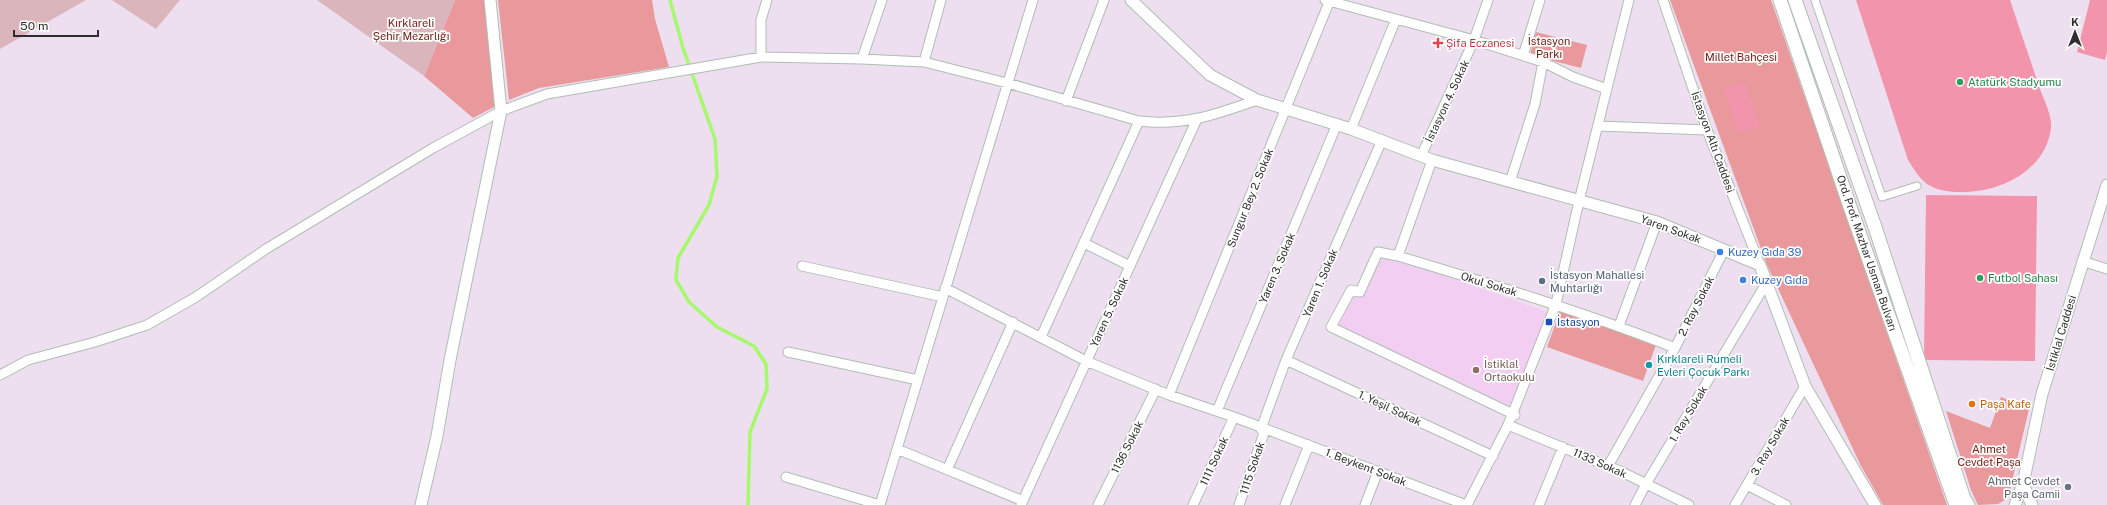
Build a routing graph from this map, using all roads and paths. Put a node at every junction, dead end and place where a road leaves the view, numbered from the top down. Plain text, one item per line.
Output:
1 (490, 0) edge
2 (767, 0) edge
3 (882, 0) edge
4 (941, 0) edge
5 (1033, 0) edge
6 (1104, 0) edge
7 (1131, 0) edge
8 (1488, 0) edge
9 (1540, 0) edge
10 (1629, 0) edge
11 (1663, 0) edge
12 (1780, 0) edge
13 (1795, 0) edge
14 (1815, 0) edge
15 (1328, 1) edge
16 (1396, 19) junction
17 (1474, 40) junction
18 (1523, 56) junction
19 (761, 57) junction
20 (862, 58) junction
21 (924, 62) junction
22 (1543, 62) junction
23 (1007, 83) junction
24 (1607, 89) junction
25 (1257, 100) junction
26 (1066, 101) junction
27 (1286, 110) junction
28 (501, 111) junction
29 (1197, 119) junction
30 (1139, 121) junction
31 (1337, 124) junction
32 (1598, 126) junction
33 (1351, 129) junction
34 (1708, 130) junction
35 (1382, 140) junction
36 (1421, 156) junction
37 (1432, 160) junction
38 (1510, 182) junction
39 (2107, 185) edge
40 (1917, 186) dead end
41 (1579, 201) junction
42 (1657, 222) junction
43 (1084, 243) junction
44 (1724, 250) junction
45 (1398, 256) junction
46 (2082, 261) junction
47 (1760, 265) junction
48 (802, 266) dead end
49 (1130, 266) junction
50 (2107, 269) edge
51 (1767, 282) junction
52 (945, 288) junction
53 (942, 297) junction
54 (1556, 304) junction
55 (1013, 322) junction
56 (1619, 326) junction
57 (1041, 337) junction
58 (1675, 348) junction
59 (788, 352) dead end
60 (1286, 360) junction
61 (1086, 361) junction
62 (0, 375) edge
63 (918, 380) junction
64 (1805, 386) junction
65 (1156, 389) junction
66 (1170, 395) junction
67 (1217, 411) junction
68 (1514, 414) junction
69 (1234, 417) junction
70 (1508, 425) junction
71 (1263, 429) junction
72 (1309, 445) junction
73 (1563, 447) junction
74 (897, 449) junction
75 (1493, 456) junction
76 (1608, 466) junction
77 (947, 470) junction
78 (1378, 471) junction
79 (786, 477) dead end
80 (1646, 484) junction
81 (2023, 484) junction
82 (1747, 485) junction
83 (1022, 503) edge
84 (421, 505) edge
85 (880, 505) edge
86 (1098, 505) edge
87 (1193, 505) edge
88 (1239, 505) edge
89 (1285, 505) edge
90 (1365, 505) edge
91 (1467, 505) edge
92 (1539, 505) edge
93 (1635, 505) edge
94 (1689, 505) edge
95 (1735, 505) edge
96 (1786, 505) edge
97 (1875, 505) edge
98 (1956, 505) edge
99 (1968, 505) edge
100 (2015, 505) edge
101 (2024, 505) edge
102 (2032, 505) edge

1 - 28 street
2 - 19 street
3 - 20 street
4 - 21 street
5 - 23 street
6 - 26 street
7 - 25 street, Yaren Sokak
8 - 17 street, İstasyon 4. Sokak
9 - 18 street
10 - 24 street
11 - 34 street, İstasyon Altı Caddesi
12 - 98 main road, Ord. Prof. Mazhar Usman Bulvarı
13 - 99 main road, Ord. Prof. Mazhar Usman Bulvarı
14 - 40 street
15 - 16 street
15 - 27 street, Sungur Bey 2. Sokak
16 - 17 street
16 - 33 street
17 - 18 street
17 - 36 street, İstasyon 4. Sokak
18 - 22 street
19 - 20 street
19 - 28 street
20 - 21 street
21 - 23 street
22 - 24 street
22 - 38 street
23 - 26 street
23 - 52 street
24 - 32 street
25 - 27 street, Yaren Sokak
25 - 29 street
26 - 30 street
27 - 31 street, Yaren Sokak
27 - 66 street, Sungur Bey 2. Sokak
28 - 62 street
28 - 84 street
29 - 30 street
29 - 49 street, Yaren 5. Sokak
30 - 43 street
31 - 33 street, Yaren Sokak
31 - 67 street, Yaren 3. Sokak
32 - 34 street
32 - 41 street
33 - 35 street, Yaren Sokak
34 - 47 street, İstasyon Altı Caddesi
35 - 36 street, Yaren Sokak
35 - 60 street, Yaren 1. Sokak
36 - 37 street, Yaren Sokak
37 - 38 street, Yaren Sokak
37 - 45 street
38 - 41 street, Yaren Sokak
39 - 46 street, İstiklal Caddesi
41 - 42 street, Yaren Sokak
41 - 54 street
42 - 44 street, Yaren Sokak
42 - 56 street
43 - 49 street
43 - 57 street
44 - 47 street, Yaren Sokak
44 - 58 street, 2. Ray Sokak
45 - 54 street, Okul Sokak
45 - 68 street, Okul Sokak
46 - 50 street
46 - 81 street, İstiklal Caddesi
47 - 51 street, İstasyon Altı Caddesi
48 - 53 street
49 - 61 street, Yaren 5. Sokak
51 - 64 street, İstasyon Altı Caddesi
51 - 80 street, 1. Ray Sokak
52 - 53 street
52 - 55 street, 1. Beykent Sokak
53 - 63 street
54 - 56 street, Okul Sokak
54 - 68 street
55 - 57 street, 1. Beykent Sokak
55 - 77 street
56 - 58 street, Okul Sokak
57 - 61 street, 1. Beykent Sokak
58 - 76 street, 2. Ray Sokak
59 - 63 street
60 - 71 street, Yaren 1. Sokak
60 - 75 street, 1. Yeşil Sokak
61 - 65 street, 1. Beykent Sokak
61 - 83 street, Yaren 5. Sokak
63 - 74 street
64 - 82 street, 3. Ray Sokak
64 - 97 street, İstasyon Altı Caddesi
65 - 66 street, 1. Beykent Sokak
65 - 86 street, 1136 Sokak
66 - 67 street, 1. Beykent Sokak
67 - 69 street, 1. Beykent Sokak
68 - 70 street
69 - 71 street, 1. Beykent Sokak
69 - 87 street, 1111 Sokak
70 - 73 street, 1133 Sokak
70 - 75 street
71 - 72 street, 1. Beykent Sokak
71 - 88 street, 1115 Sokak
72 - 78 street, 1. Beykent Sokak
72 - 89 street
73 - 76 street, 1133 Sokak
73 - 92 street
74 - 77 street
74 - 85 street
75 - 91 street
76 - 80 street, 1133 Sokak
77 - 83 street
78 - 90 street
78 - 91 street, 1. Beykent Sokak
79 - 85 street
80 - 93 street, 1. Ray Sokak
80 - 94 street, 1133 Sokak
81 - 100 street
81 - 101 street
81 - 102 street
82 - 95 street, 3. Ray Sokak
82 - 96 street

